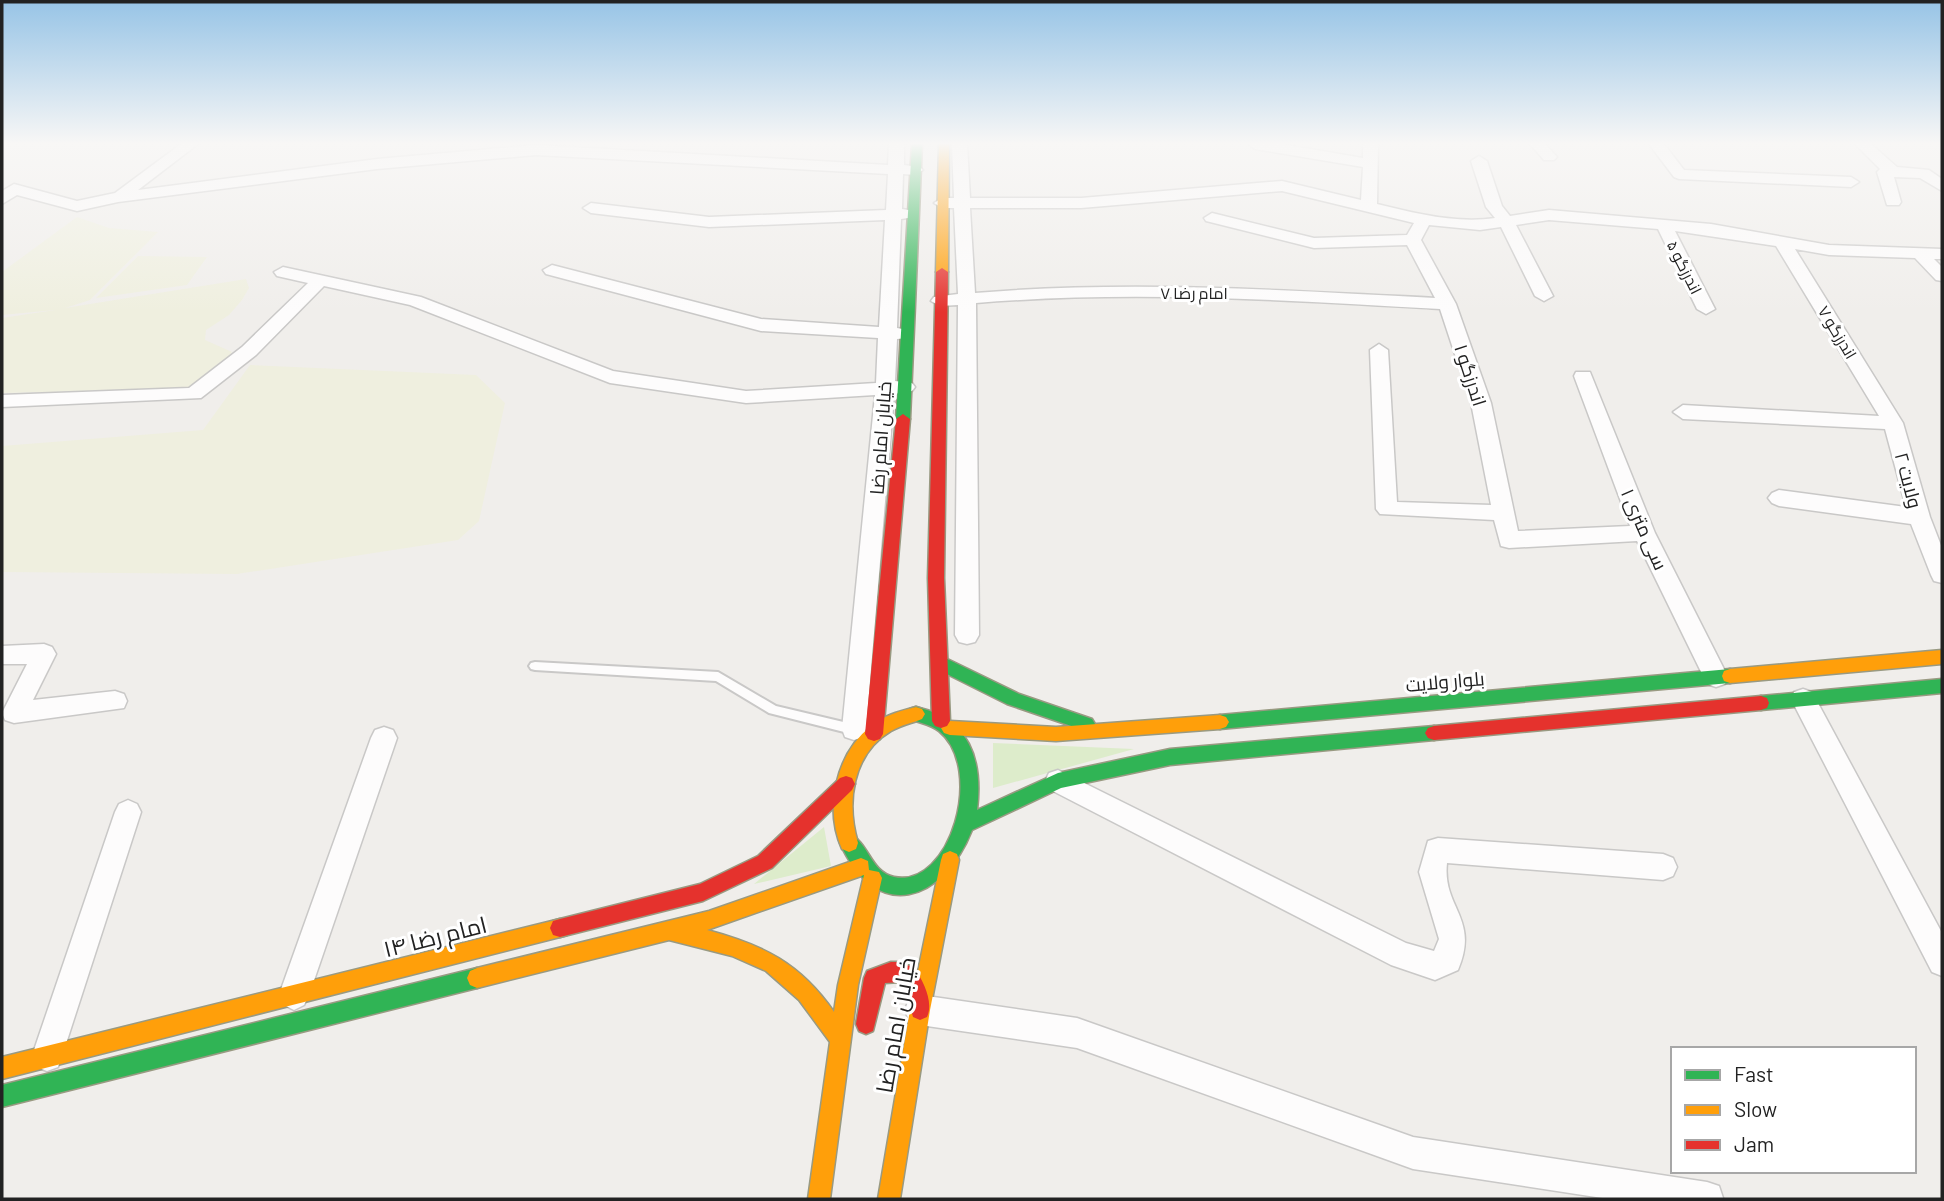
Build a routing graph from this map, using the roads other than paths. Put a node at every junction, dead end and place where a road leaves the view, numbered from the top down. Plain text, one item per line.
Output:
1 (55, 200) edge
2 (104, 200) edge
3 (904, 200) edge
4 (1116, 200) edge
5 (1335, 200) edge
6 (1369, 200) edge
7 (1492, 200) edge
8 (951, 203) junction
9 (591, 208) dead end
10 (1369, 209) junction
11 (903, 214) junction
12 (1212, 218) dead end
13 (1423, 220) junction
14 (1506, 221) junction
15 (1664, 225) junction
16 (1413, 240) junction
17 (1783, 242) junction
18 (1920, 254) junction
19 (1942, 254) edge
20 (552, 270) dead end
21 (283, 272) dead end
22 (1942, 276) edge
23 (320, 280) junction
24 (1544, 296) dead end
25 (967, 298) junction
26 (940, 301) junction
27 (1447, 304) junction
28 (1706, 309) dead end
29 (898, 334) junction
30 (1379, 351) dead end
31 (1583, 376) dead end
32 (895, 387) junction
33 (2, 401) edge
34 (1683, 412) dead end
35 (1893, 423) junction
36 (1779, 498) dead end
37 (1503, 513) junction
38 (1919, 517) junction
39 (1644, 533) junction
40 (1942, 575) edge
41 (967, 635) dead end
42 (2, 655) edge
43 (1942, 657) edge
44 (932, 658) junction
45 (535, 666) dead end
46 (1716, 677) junction
47 (1942, 686) edge
48 (1803, 699) junction
49 (115, 701) dead end
50 (945, 725) junction
51 (1163, 727) junction
52 (1111, 730) junction
53 (864, 732) junction
54 (384, 738) dead end
55 (1170, 757) junction
56 (1058, 781) junction
57 (846, 784) junction
58 (128, 812) dead end
59 (969, 823) junction
60 (950, 860) junction
61 (1662, 867) dead end
62 (867, 873) junction
63 (665, 931) junction
64 (1942, 962) edge
65 (294, 995) junction
66 (920, 1010) junction
67 (840, 1039) junction
68 (863, 1047) dead end
69 (47, 1056) junction
70 (2, 1068) edge
71 (2, 1096) edge
72 (847, 1120) dead end
73 (820, 1196) edge
74 (1707, 1198) edge
75 (889, 1199) edge

1 - 2 street
3 - 11 street
4 - 8 street
5 - 10 street
6 - 10 street
7 - 14 street
8 - 25 street
8 - 26 main road
9 - 11 street
10 - 13 street
11 - 29 street
12 - 16 street
13 - 14 street
13 - 16 street
14 - 15 street
14 - 24 street
15 - 17 street
15 - 28 street, اندرزگو ۵
16 - 27 street, اندرزگو ۱
17 - 18 street
17 - 35 street, اندرزگو ۷
18 - 19 street
18 - 22 street
20 - 29 street
21 - 23 street
23 - 32 street
23 - 33 street
25 - 26 street, امام رضا ۷
25 - 27 street, امام رضا ۷
25 - 41 street
26 - 44 main road
27 - 37 street, اندرزگو ۱
29 - 32 street
30 - 37 street
31 - 39 street, سی متری ۱
32 - 53 street
32 - 53 main road, خیابان امام رضا
34 - 35 street
35 - 38 street, ولایت ۲
36 - 38 street
37 - 39 street, اندرزگو ۱
38 - 40 street, ولایت ۲
39 - 46 street, سی متری ۱
42 - 49 street
43 - 46 main road, بلوار ولایت
44 - 50 main road
44 - 52 main road
45 - 53 lane
46 - 51 main road, بلوار ولایت
47 - 48 main road
48 - 55 main road
48 - 64 street
50 - 52 main road, بلوار ولایت
50 - 53 main road
50 - 59 main road
51 - 52 main road, بلوار ولایت
51 - 55 main road
53 - 57 main road
54 - 65 street
55 - 56 main road
56 - 59 main road
56 - 61 street
57 - 62 main road
57 - 65 main road, امام رضا ۱۴
58 - 69 street
59 - 60 main road
60 - 62 main road
60 - 66 main road, خیابان امام رضا
62 - 63 main road
62 - 67 main road
63 - 67 main road
63 - 71 main road
65 - 69 main road, امام رضا ۱۴
66 - 68 main road
66 - 74 street
66 - 75 main road, خیابان امام رضا
67 - 73 main road
69 - 70 main road, امام رضا ۱۴
72 - 73 main road

